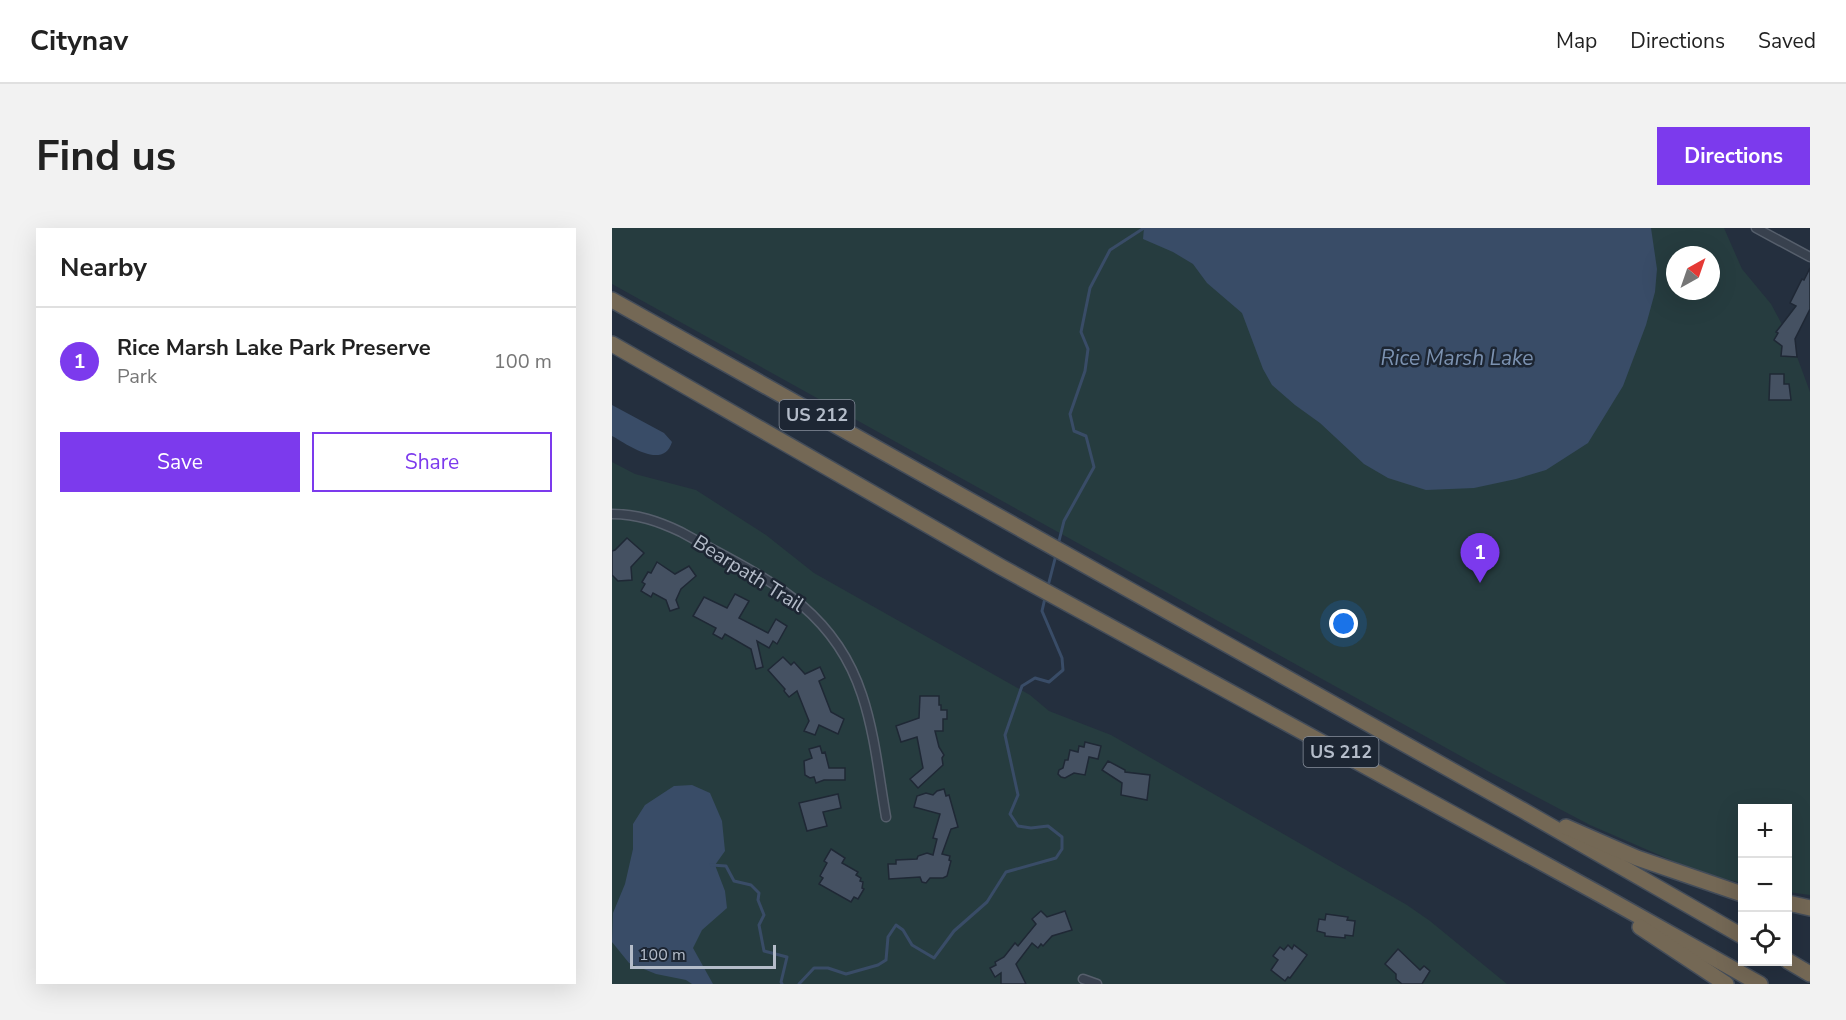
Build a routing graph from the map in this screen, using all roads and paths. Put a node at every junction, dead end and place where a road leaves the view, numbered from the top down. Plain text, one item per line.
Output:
1 (1756, 228) edge
2 (1810, 257) edge
3 (612, 300) edge
4 (612, 344) edge
5 (612, 514) edge
6 (1527, 812) junction
7 (886, 816) dead end
8 (1738, 892) edge
9 (1603, 896) junction
10 (1792, 904) edge
11 (1810, 908) edge
12 (1738, 933) edge
13 (1792, 963) edge
14 (1810, 974) edge
15 (1083, 979) dead end
16 (1097, 984) edge
17 (1726, 984) edge
18 (1760, 984) edge

1 - 2 street
3 - 6 highway, US 212
4 - 9 highway, US 212
5 - 7 street, Bearpath Trail
6 - 8 highway
6 - 12 highway, US 212
9 - 17 highway
9 - 18 highway, US 212
10 - 11 highway
13 - 14 highway
15 - 16 street

